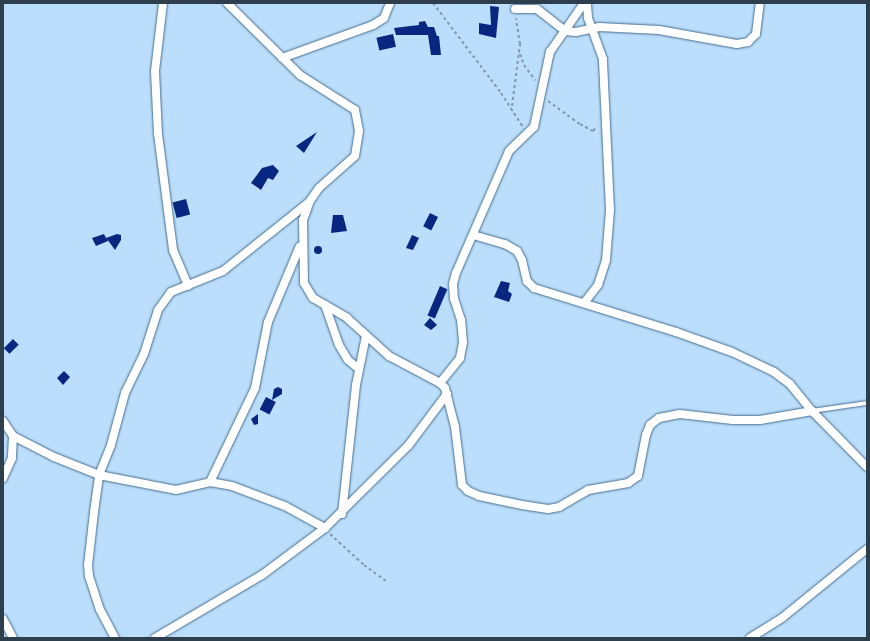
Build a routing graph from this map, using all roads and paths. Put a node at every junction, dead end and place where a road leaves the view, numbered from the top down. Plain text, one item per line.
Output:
1 (162, 3) edge
2 (227, 3) edge
3 (390, 3) edge
4 (433, 3) edge
5 (584, 3) edge
6 (587, 3) edge
7 (760, 3) edge
8 (516, 9) joint
9 (592, 28) junction
10 (565, 31) junction
11 (520, 54) junction
12 (282, 58) junction
13 (543, 94) junction
14 (512, 108) junction
15 (606, 115) junction
16 (528, 135) junction
17 (310, 201) junction
18 (473, 235) junction
19 (301, 244) junction
20 (188, 286) junction
21 (584, 303) junction
22 (325, 304) junction
23 (366, 336) junction
24 (359, 369) junction
25 (440, 383) junction
26 (447, 394) junction
27 (867, 403) edge
28 (812, 411) junction
29 (3, 421) edge
30 (13, 436) junction
31 (867, 467) edge
32 (100, 475) junction
33 (3, 478) edge
34 (210, 482) junction
35 (342, 514) junction
36 (324, 528) junction
37 (867, 549) edge
38 (387, 582) dead end
39 (3, 619) edge
40 (13, 638) edge
41 (115, 638) edge
42 (155, 638) edge
43 (750, 638) edge

1 - 20 street
2 - 12 street
3 - 12 street
4 - 14 path
5 - 10 street
6 - 9 street
7 - 9 street
8 - 10 street
8 - 11 path
9 - 10 street
9 - 15 street
10 - 13 street
11 - 13 path
11 - 14 path
12 - 17 street
13 - 15 path
13 - 16 street
14 - 16 path
15 - 21 street
16 - 18 street
17 - 19 street
17 - 20 street
18 - 21 street
18 - 25 street
19 - 22 street
19 - 34 street
20 - 32 street
21 - 28 street
22 - 23 street
22 - 24 street
23 - 24 street
23 - 25 street
24 - 35 street
25 - 26 street
26 - 28 street
26 - 35 street
27 - 28 lane
28 - 31 street
29 - 30 street
30 - 32 street
30 - 33 street
32 - 34 street
32 - 41 street
34 - 36 street
35 - 36 street
36 - 38 path
36 - 42 street
37 - 43 street
39 - 40 street

